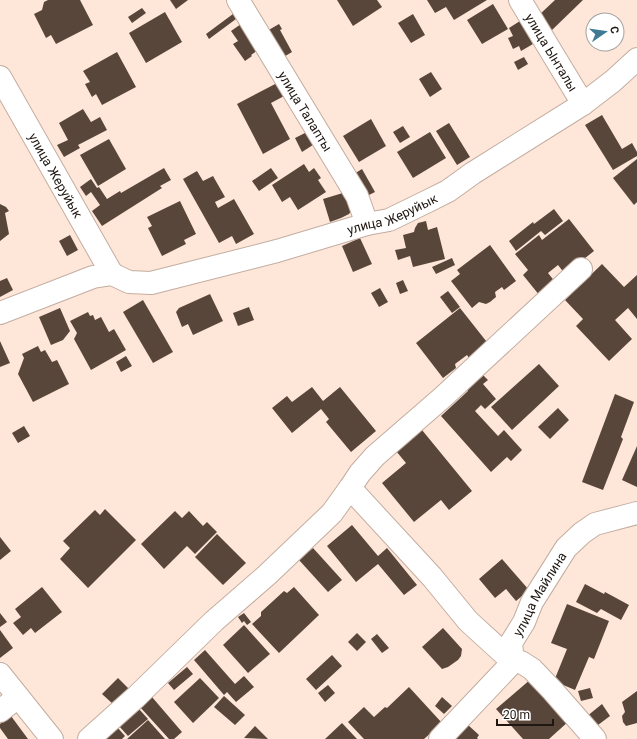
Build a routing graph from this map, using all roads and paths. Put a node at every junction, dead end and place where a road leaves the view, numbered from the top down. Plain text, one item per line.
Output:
1 (238, 0) edge
2 (520, 0) edge
3 (637, 59) edge
4 (0, 77) edge
5 (583, 104) junction
6 (367, 224) junction
7 (581, 269) dead end
8 (112, 274) junction
9 (0, 313) edge
10 (350, 488) junction
11 (637, 513) edge
12 (513, 662) junction
13 (0, 674) edge
14 (18, 697) junction
15 (0, 711) edge
16 (52, 739) edge
17 (88, 739) edge
18 (440, 739) edge
19 (595, 739) edge

1 - 6 street, улица Талапты
2 - 5 street, улица Ынталы
3 - 5 street, улица Жеруйык
4 - 8 street, улица Жеруйык
5 - 6 street, улица Жеруйык
6 - 8 street, улица Жеруйык
7 - 10 street
8 - 9 street
10 - 12 street
10 - 17 street
11 - 12 street, улица Майлина
12 - 18 street
12 - 19 street
13 - 14 street
14 - 15 street
14 - 16 street

